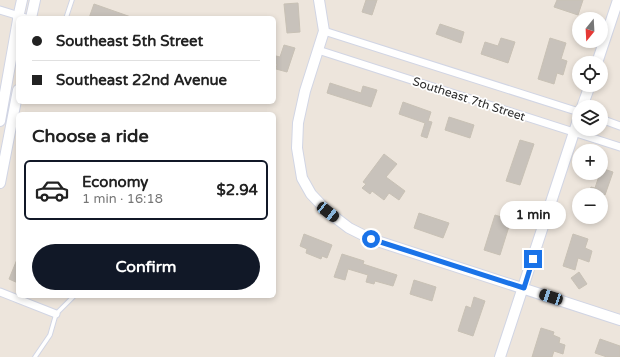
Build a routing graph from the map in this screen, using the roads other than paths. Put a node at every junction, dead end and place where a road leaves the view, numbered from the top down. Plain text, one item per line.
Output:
1 (22, 0) edge
2 (35, 0) edge
3 (72, 0) edge
4 (319, 0) edge
5 (618, 0) edge
6 (0, 10) edge
7 (16, 16) edge
8 (20, 16) edge
9 (31, 16) edge
10 (67, 16) edge
11 (324, 31) junction
12 (16, 39) edge
13 (318, 50) junction
14 (599, 56) edge
15 (16, 100) edge
16 (572, 110) edge
17 (0, 121) edge
18 (608, 122) edge
19 (620, 126) edge
20 (572, 131) edge
21 (573, 136) edge
22 (586, 136) edge
23 (620, 147) edge
24 (0, 183) edge
25 (524, 288) junction
26 (0, 292) edge
27 (72, 298) edge
28 (56, 314) junction
29 (620, 320) edge
30 (35, 357) edge
31 (500, 357) edge

1 - 8 street
2 - 9 street
3 - 10 lane
4 - 11 street
5 - 14 street
6 - 7 street
11 - 13 street
11 - 16 street, Southeast 7th Street
12 - 17 street
13 - 20 street, Southeast 7th Street
13 - 25 street
15 - 24 street
18 - 19 street
21 - 25 street
22 - 23 street, Southeast 7th Street
25 - 29 street
25 - 31 street
26 - 28 street
27 - 28 lane
28 - 30 lane

